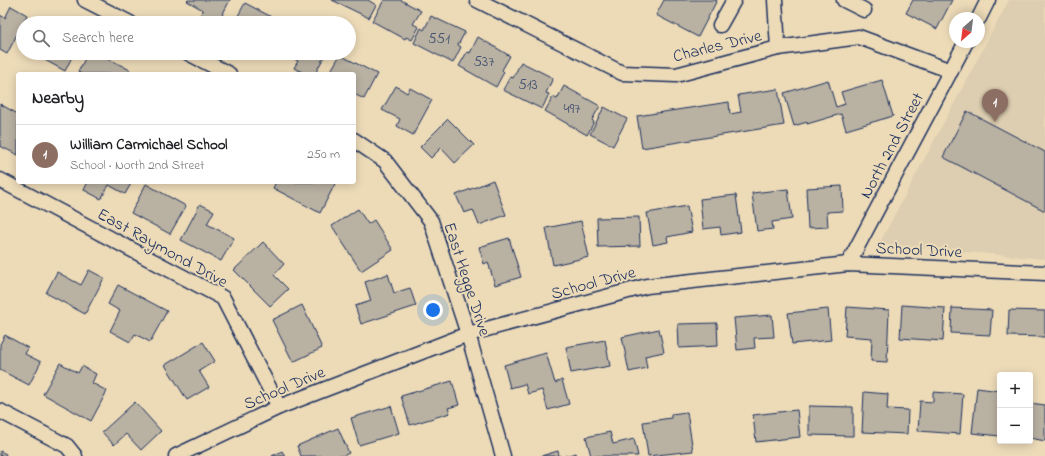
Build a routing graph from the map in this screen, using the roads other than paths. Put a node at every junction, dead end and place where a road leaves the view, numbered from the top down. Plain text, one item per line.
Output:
1 (85, 0) edge
2 (477, 0) edge
3 (734, 0) edge
4 (775, 0) edge
5 (844, 0) edge
6 (988, 0) edge
7 (864, 10) dead end
8 (982, 12) edge
9 (116, 16) edge
10 (720, 25) dead end
11 (778, 48) junction
12 (963, 48) edge
13 (202, 60) edge
14 (951, 71) junction
15 (225, 72) edge
16 (356, 141) edge
17 (0, 180) edge
18 (848, 264) junction
19 (1045, 273) edge
20 (468, 334) junction
21 (279, 407) junction
22 (0, 411) edge
23 (75, 456) edge
24 (176, 456) edge
25 (503, 456) edge

1 - 9 street
2 - 11 street, Charles Drive
3 - 10 street
4 - 11 street
5 - 7 street
6 - 8 street
11 - 14 street, Charles Drive
12 - 14 street, North 2nd Street
13 - 15 street
14 - 18 street, North 2nd Street
16 - 20 street, East Hegge Drive
17 - 21 street, East Raymond Drive
18 - 19 street, School Drive
18 - 20 street, School Drive
20 - 21 street, School Drive
20 - 25 street, East Hegge Drive
21 - 24 street, School Drive
22 - 23 street

